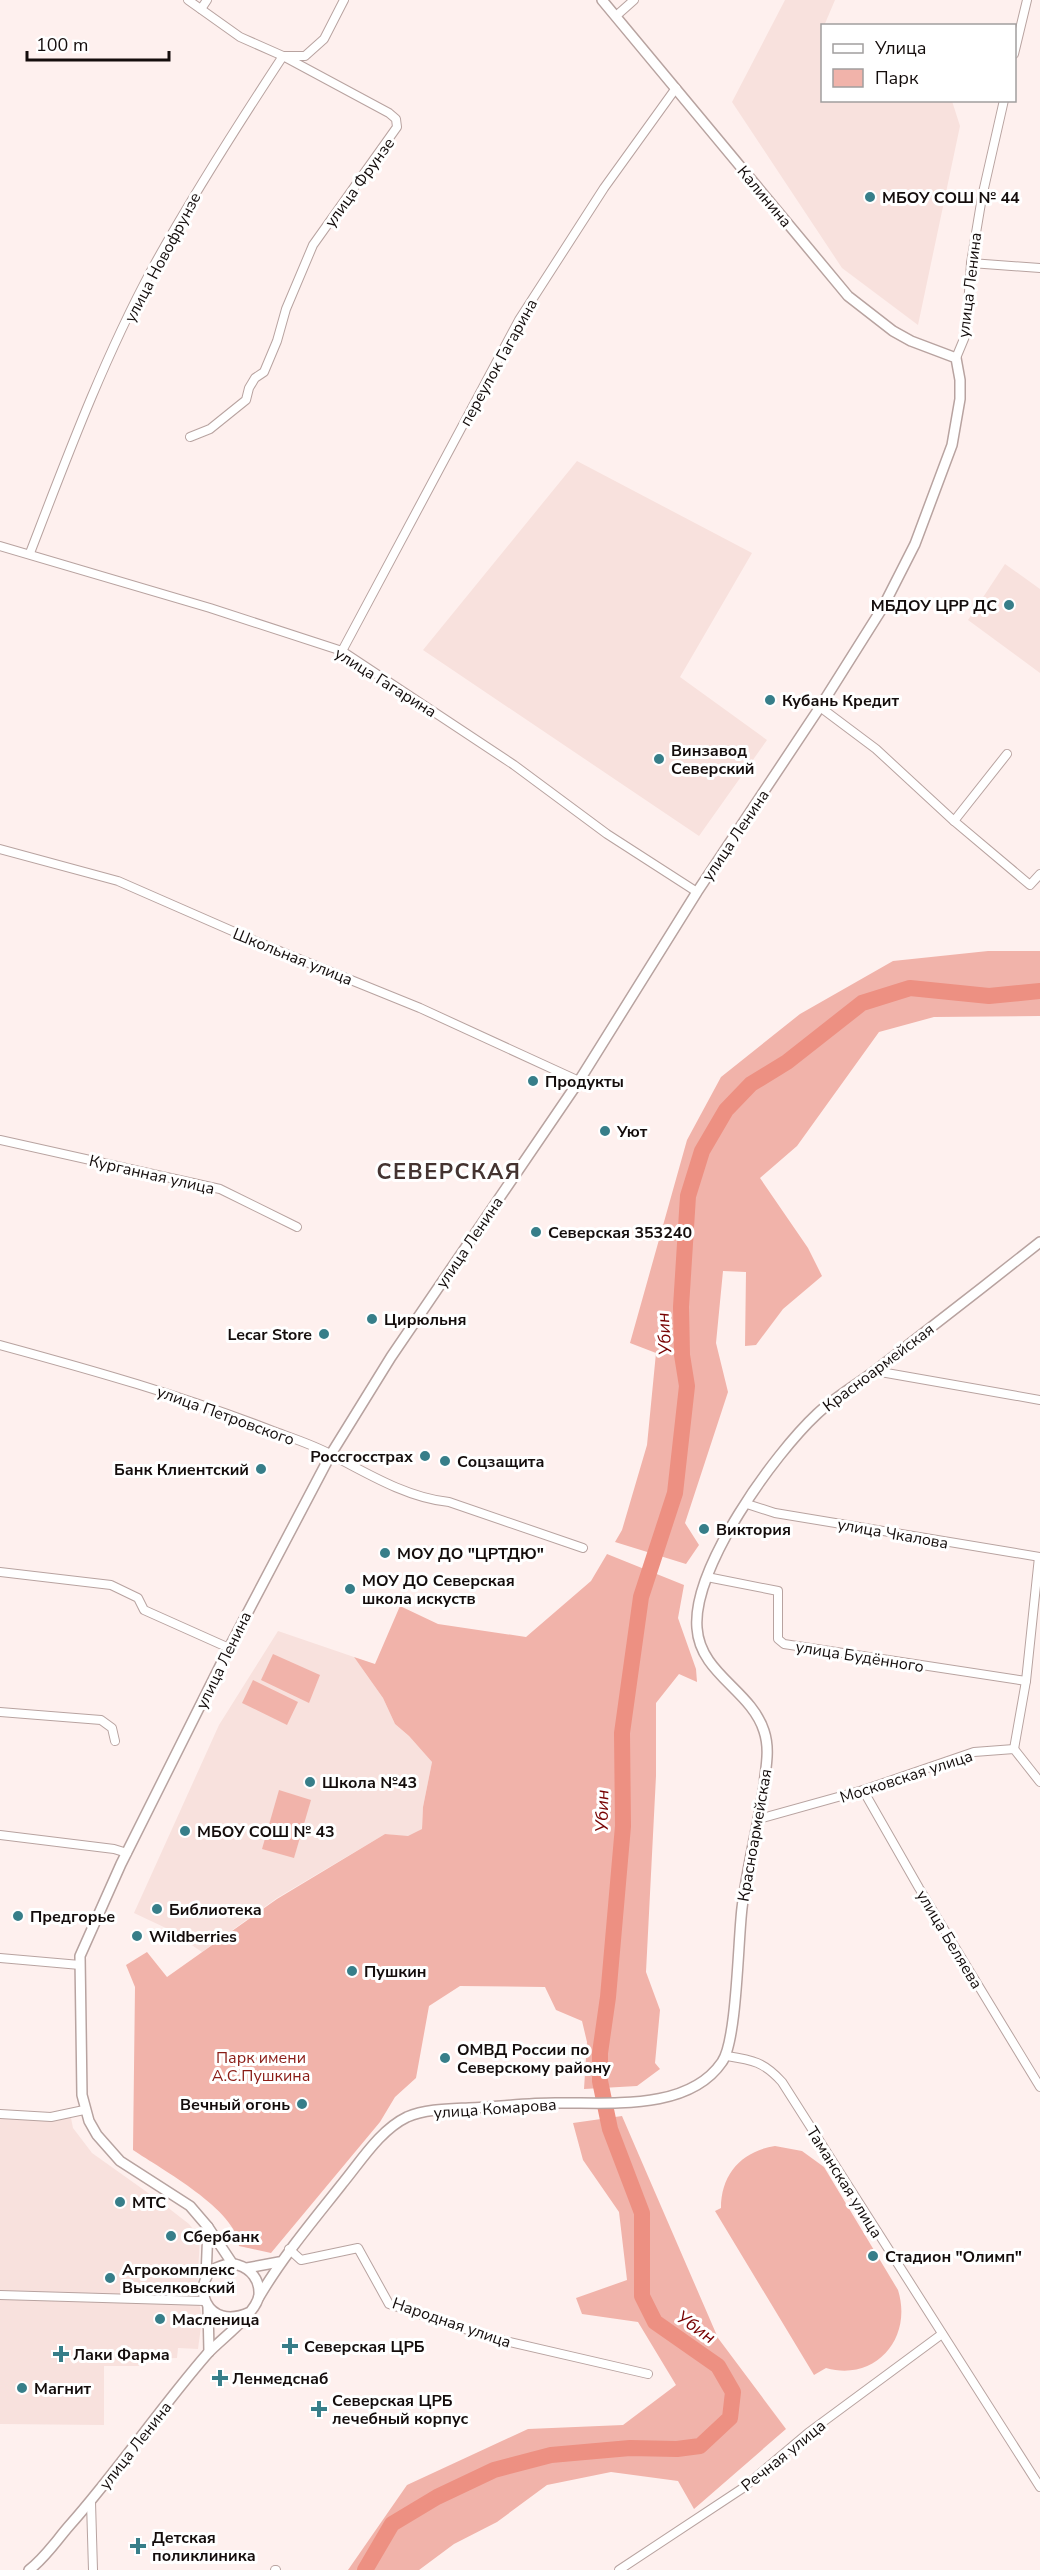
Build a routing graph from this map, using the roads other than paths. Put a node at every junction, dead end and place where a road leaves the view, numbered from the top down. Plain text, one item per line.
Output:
1 (188, 0) edge
2 (207, 0) edge
3 (344, 0) edge
4 (602, 0) edge
5 (634, 0) edge
6 (1027, 0) edge
7 (201, 9) junction
8 (616, 16) junction
9 (1016, 46) edge
10 (283, 56) junction
11 (676, 88) junction
12 (1004, 102) edge
13 (971, 263) junction
14 (1040, 268) edge
15 (956, 358) junction
16 (190, 437) dead end
17 (0, 546) edge
18 (30, 553) junction
19 (342, 651) junction
20 (820, 707) junction
21 (1007, 754) dead end
22 (954, 821) junction
23 (0, 849) edge
24 (1040, 874) edge
25 (697, 892) junction
26 (579, 1081) junction
27 (0, 1140) edge
28 (297, 1227) dead end
29 (1040, 1242) edge
30 (0, 1345) edge
31 (875, 1371) junction
32 (1040, 1400) edge
33 (331, 1454) junction
34 (747, 1504) junction
35 (583, 1548) dead end
36 (1039, 1557) edge
37 (0, 1572) edge
38 (707, 1577) junction
39 (1036, 1626) edge
40 (229, 1648) junction
41 (1026, 1681) junction
42 (0, 1712) edge
43 (115, 1741) dead end
44 (1014, 1749) junction
45 (1040, 1782) edge
46 (863, 1790) junction
47 (759, 1819) junction
48 (0, 1835) edge
49 (127, 1853) junction
50 (0, 1958) edge
51 (80, 1965) junction
52 (727, 2056) junction
53 (1040, 2087) edge
54 (84, 2110) junction
55 (0, 2114) edge
56 (208, 2227) junction
57 (290, 2249) junction
58 (279, 2262) junction
59 (232, 2263) junction
60 (248, 2268) junction
61 (206, 2279) junction
62 (0, 2295) edge
63 (259, 2297) junction
64 (207, 2304) junction
65 (250, 2312) junction
66 (942, 2334) junction
67 (209, 2352) junction
68 (648, 2374) dead end
69 (1040, 2487) edge
70 (91, 2502) junction
71 (29, 2570) edge
72 (93, 2570) edge
73 (619, 2570) edge

1 - 7 street, улица Фрунзе
2 - 7 street
3 - 10 street
4 - 8 street, Калинина
5 - 8 street
6 - 9 street
7 - 10 street, улица Фрунзе
8 - 11 street, Калинина
10 - 16 street, улица Фрунзе
10 - 18 street, улица Новофрунзе
11 - 15 street, Калинина
11 - 19 street, переулок Гагарина
12 - 13 street, улица Ленина
13 - 14 street
13 - 15 street, улица Ленина
15 - 20 street, улица Ленина
17 - 18 street, улица Гагарина
18 - 19 street, улица Гагарина
19 - 25 street, улица Гагарина
20 - 22 street
20 - 25 street, улица Ленина
21 - 22 street
22 - 24 street
23 - 26 street, Школьная улица
25 - 26 street, улица Ленина
26 - 33 street, улица Ленина
27 - 28 street, Курганная улица
29 - 31 street, Красноармейская
30 - 33 street, улица Петровского
31 - 32 street
31 - 34 street, Красноармейская
33 - 35 street, улица Петровского
33 - 40 street, улица Ленина
34 - 36 street, улица Чкалова
34 - 38 street, Красноармейская
36 - 39 street
37 - 40 street
38 - 41 street, улица Будённого
38 - 47 street, Красноармейская
39 - 41 street
40 - 49 street, улица Ленина
41 - 44 street
42 - 43 street
44 - 45 street
44 - 46 street, Московская улица
46 - 47 street, Московская улица
46 - 53 street, улица Беляева
47 - 52 street, Красноармейская
48 - 49 street
49 - 51 street, улица Ленина
50 - 51 street
51 - 54 street, улица Ленина
52 - 57 street, улица Комарова
52 - 66 street, Таманская улица
54 - 55 street
54 - 56 street, улица Ленина
56 - 59 street, улица Ленина
56 - 61 street
57 - 58 street, улица Комарова
57 - 68 street, Народная улица
58 - 60 street
58 - 63 street, улица Комарова
59 - 60 street
59 - 61 street
60 - 63 street
61 - 64 street
62 - 64 street
63 - 65 street
64 - 65 street
64 - 67 street
65 - 67 street
66 - 69 street, Таманская улица
66 - 73 street, Речная улица
67 - 70 street, улица Ленина
70 - 71 street, улица Ленина
70 - 72 street

